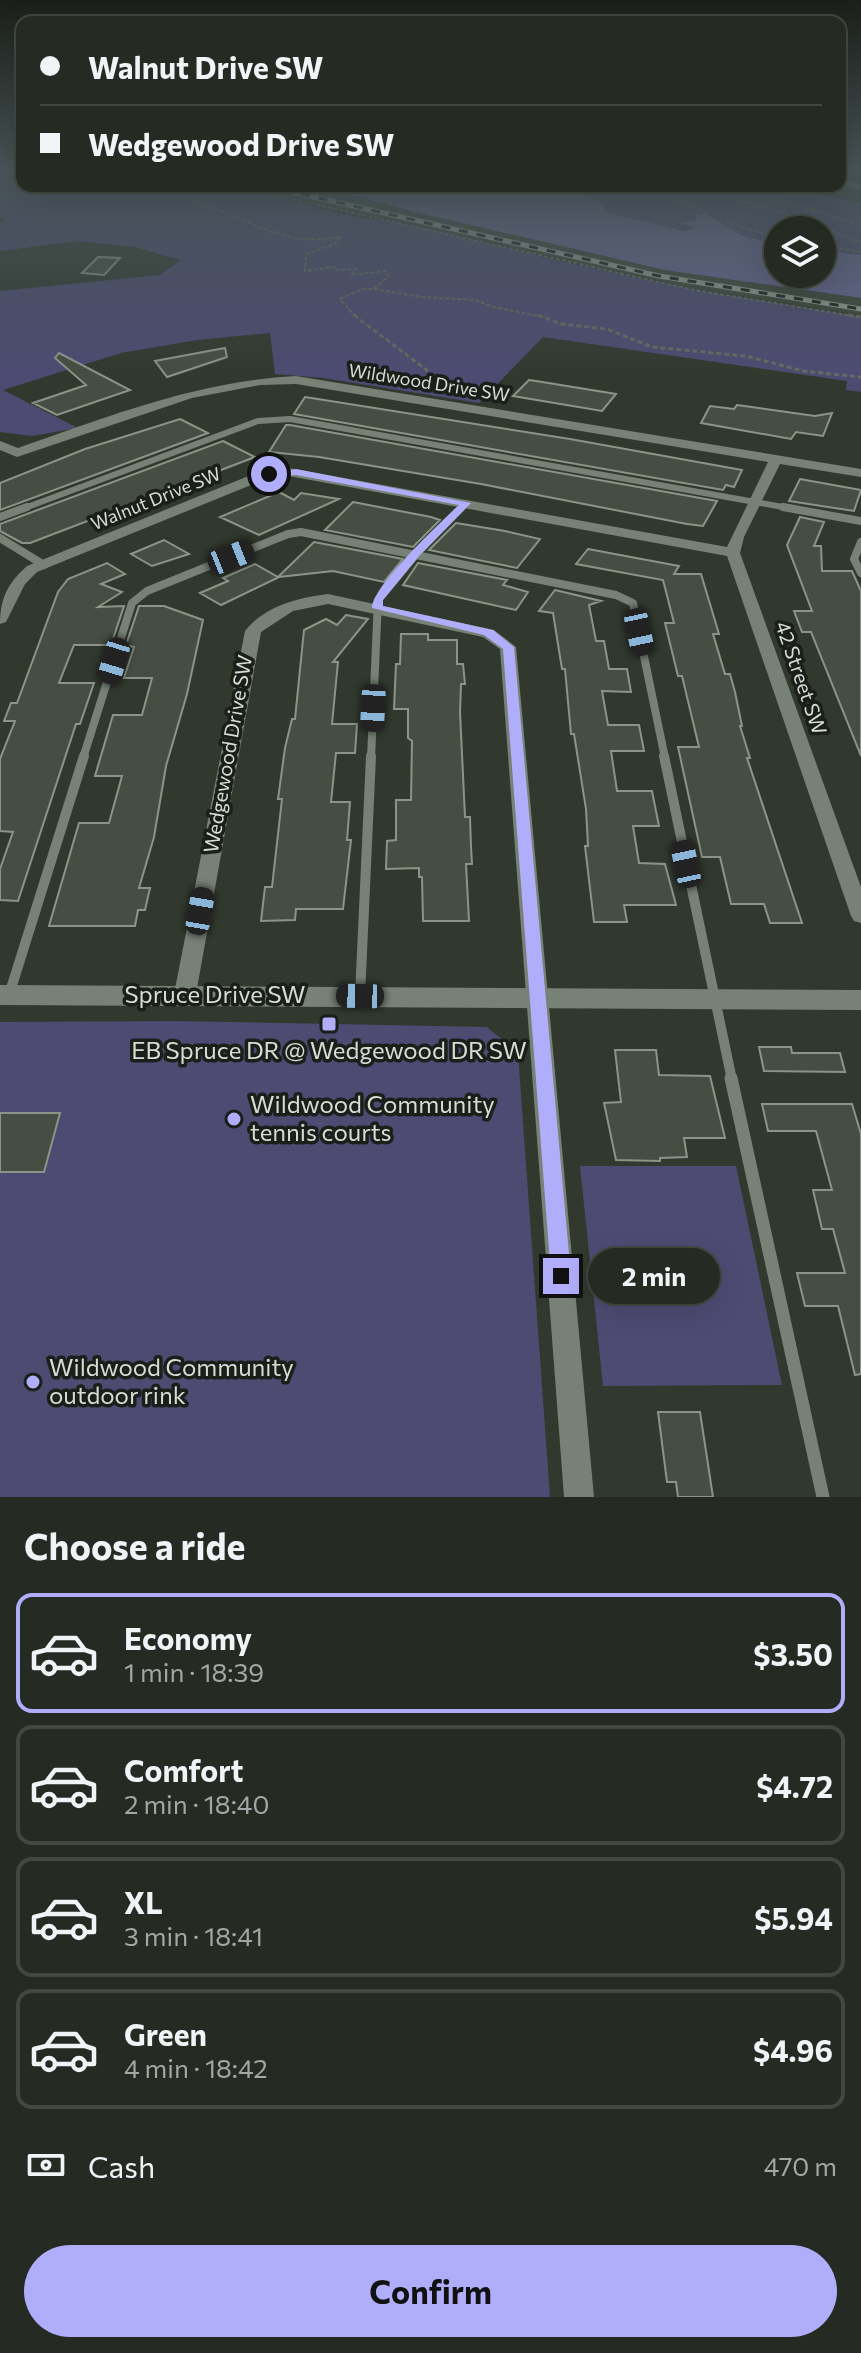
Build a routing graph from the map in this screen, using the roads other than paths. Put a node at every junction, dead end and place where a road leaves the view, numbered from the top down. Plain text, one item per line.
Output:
1 (0, 445) edge
2 (17, 453) junction
3 (776, 459) junction
4 (0, 460) edge
5 (861, 473) edge
6 (466, 503) junction
7 (754, 503) junction
8 (0, 517) edge
9 (861, 521) edge
10 (0, 538) edge
11 (861, 542) edge
12 (417, 553) junction
13 (733, 553) junction
14 (44, 565) junction
15 (861, 573) edge
16 (377, 608) junction
17 (0, 619) edge
18 (861, 916) edge
19 (185, 994) junction
20 (4, 995) edge
21 (360, 996) junction
22 (538, 997) junction
23 (714, 998) junction
24 (861, 1000) edge
25 (579, 1497) edge
26 (823, 1497) edge

1 - 2 street
2 - 3 street, Wildwood Drive SW
2 - 4 street, Wildwood Drive SW
3 - 5 street, Wildwood Drive SW
3 - 7 street
6 - 12 lane
6 - 13 street, Walnut Drive SW
6 - 14 street, Walnut Drive SW
7 - 8 lane
7 - 9 lane
7 - 13 street
10 - 14 lane
11 - 15 lane
12 - 16 lane
12 - 20 lane
12 - 23 lane
13 - 18 street, 42 Street SW
14 - 17 street, Walnut Drive SW
16 - 19 street, Wedgewood Drive SW
16 - 21 lane
16 - 22 street, Wedgewood Drive SW
19 - 20 street, Spruce Drive SW
19 - 21 street, Spruce Drive SW
21 - 22 street, Spruce Drive SW
22 - 23 street, Spruce Drive SW
22 - 25 street, Wedgewood Drive SW
23 - 24 street, Spruce Drive SW
23 - 26 lane

